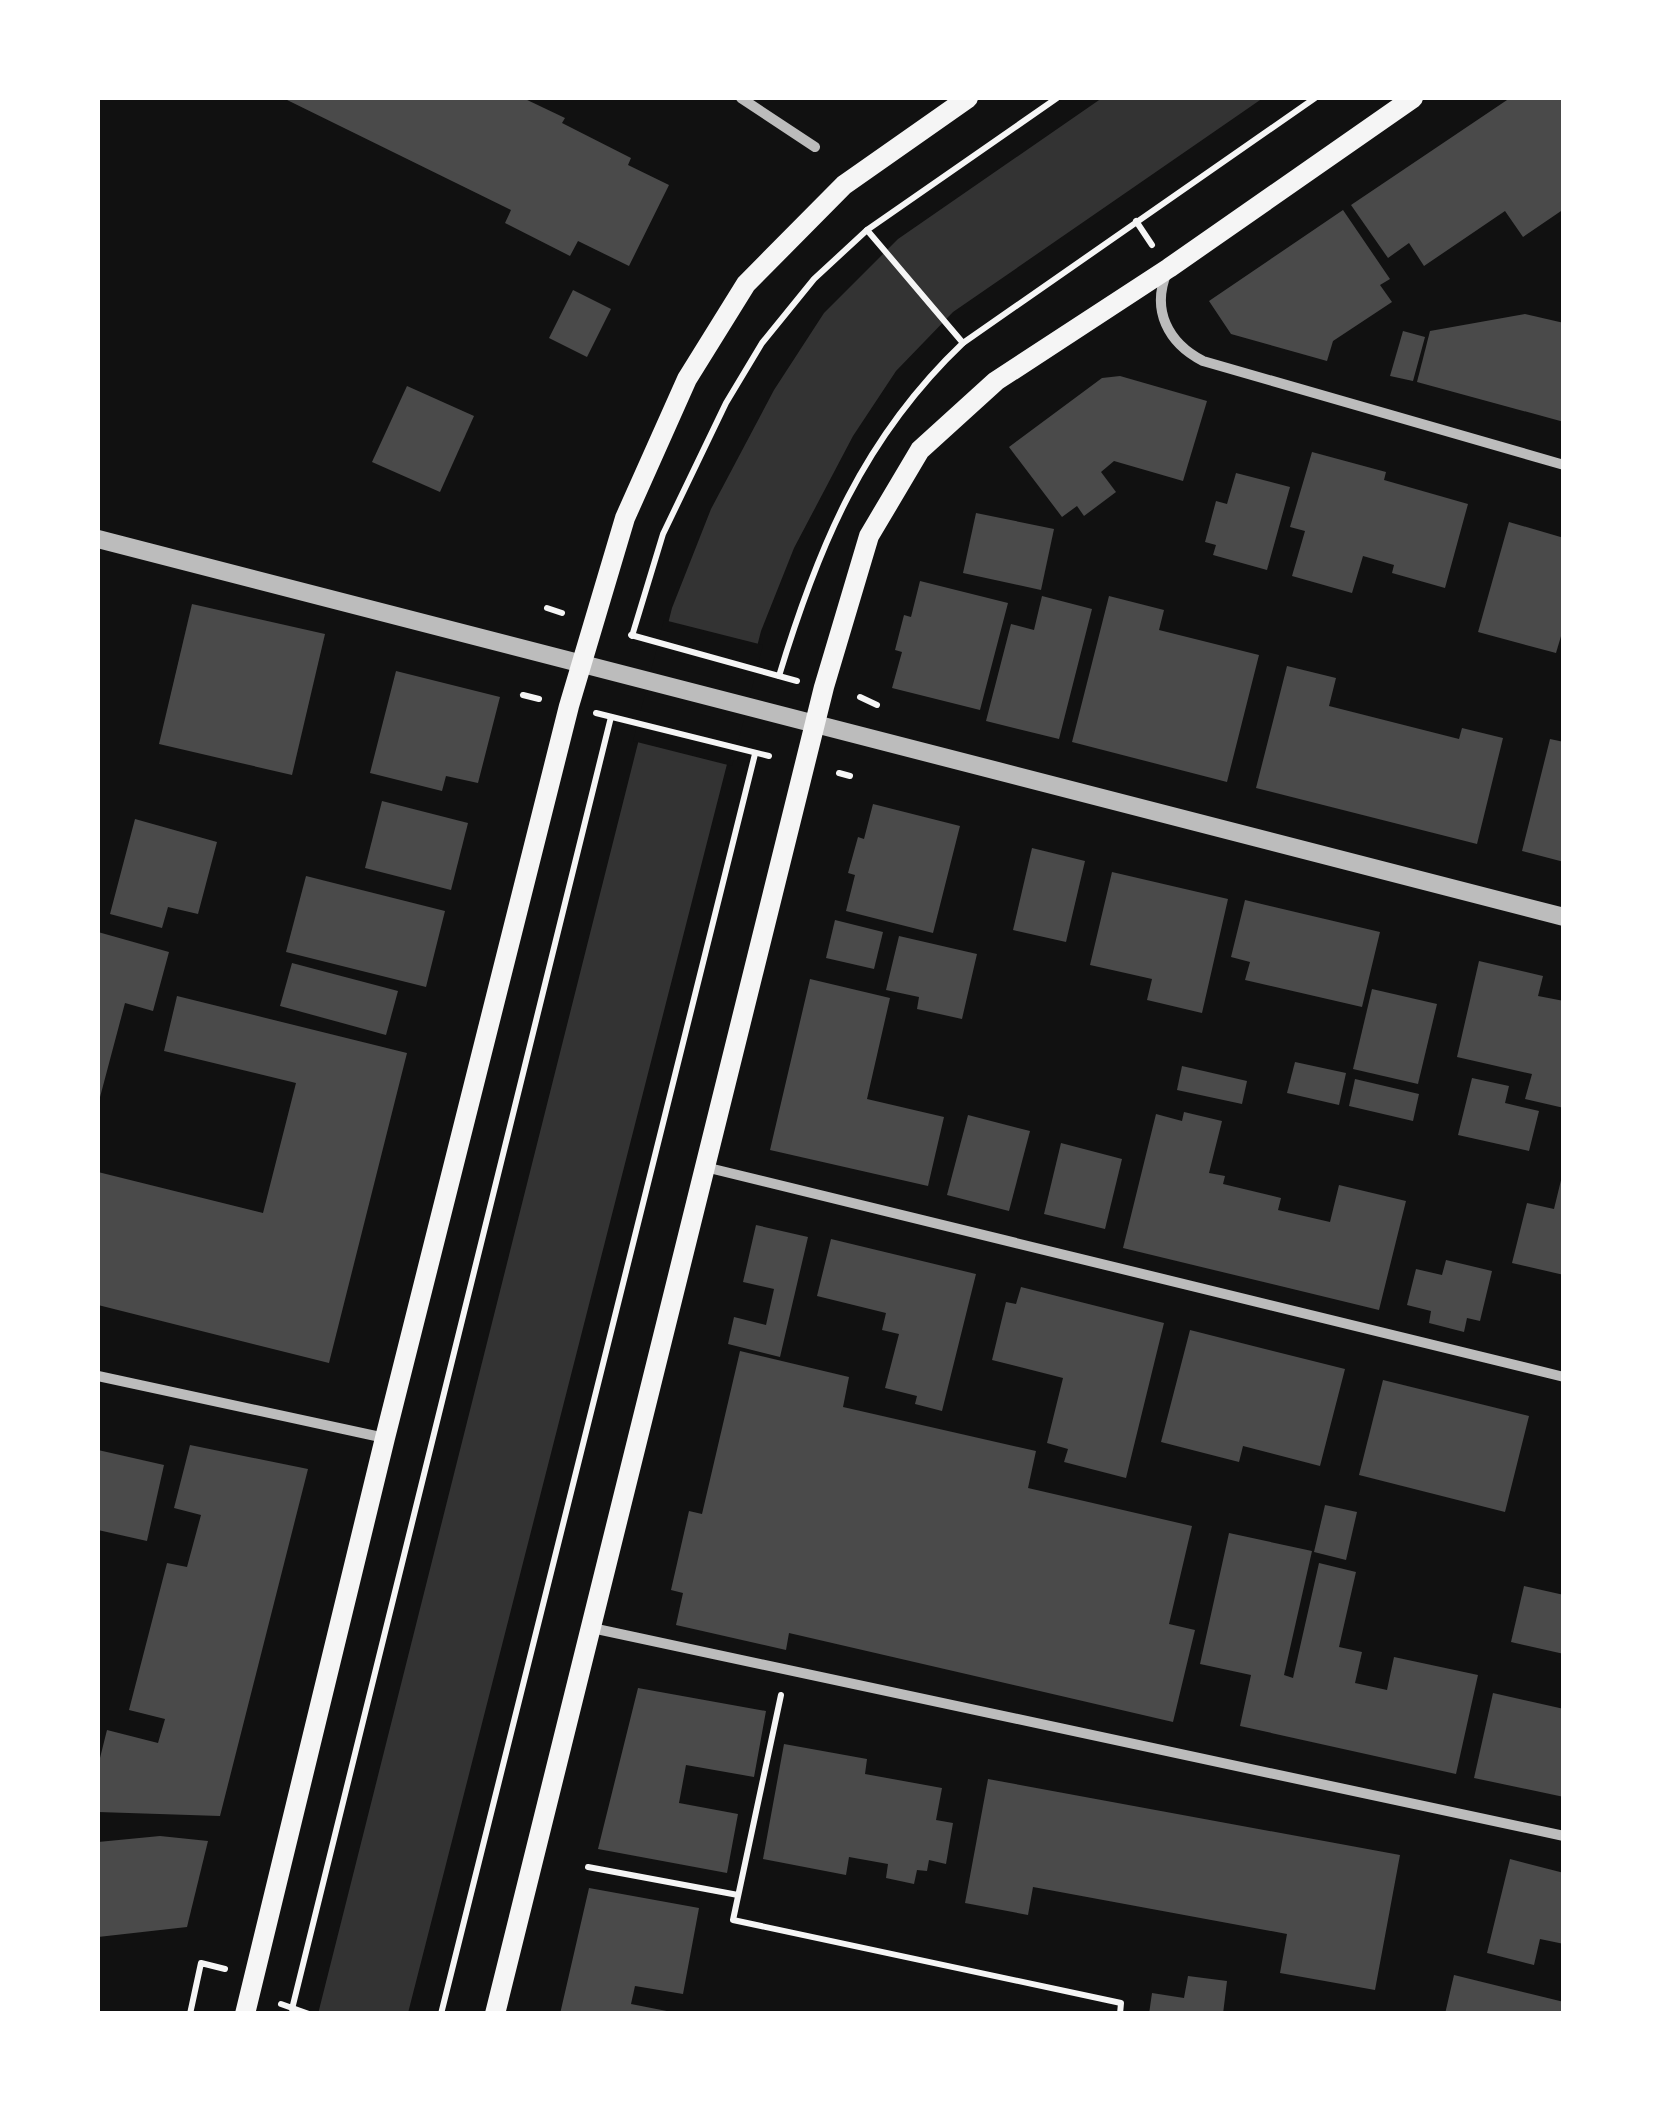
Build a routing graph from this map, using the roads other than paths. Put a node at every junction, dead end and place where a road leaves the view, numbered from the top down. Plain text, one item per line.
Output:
1 (741, 98) edge
2 (968, 98) edge
3 (1413, 98) edge
4 (815, 147) dead end
5 (1169, 268) junction
6 (1564, 465) edge
7 (98, 540) edge
8 (580, 663) junction
9 (815, 725) junction
10 (1564, 917) edge
11 (705, 1167) junction
12 (98, 1376) edge
13 (1564, 1377) edge
14 (385, 1438) junction
15 (591, 1628) junction
16 (1564, 1836) edge
17 (245, 2014) edge
18 (495, 2014) edge

1 - 4 street
2 - 8 main road
3 - 5 main road
5 - 6 street
5 - 9 main road
7 - 8 street
8 - 9 street
8 - 14 main road
9 - 10 street
9 - 11 main road
11 - 13 street
11 - 15 main road
12 - 14 street
14 - 17 main road
15 - 16 street
15 - 18 main road

